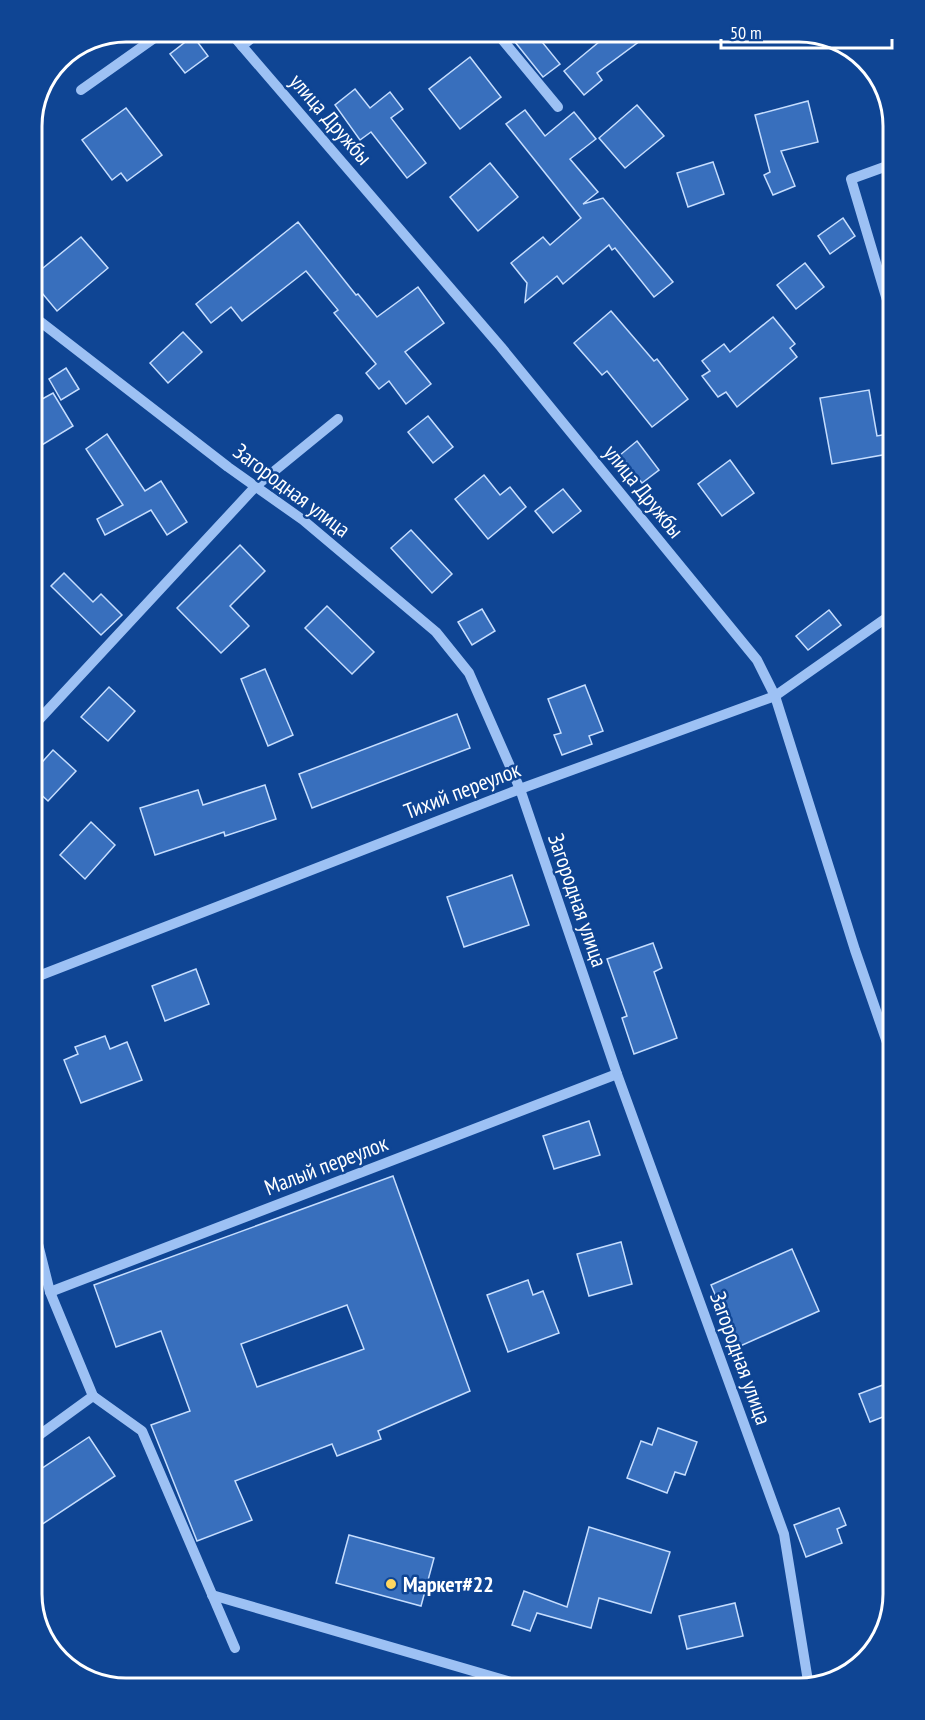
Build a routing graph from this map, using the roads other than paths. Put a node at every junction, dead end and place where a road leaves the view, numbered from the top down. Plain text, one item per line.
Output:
1 (149, 42) edge
2 (239, 42) edge
3 (247, 42) edge
4 (504, 42) edge
5 (242, 46) junction
6 (81, 90) dead end
7 (558, 107) dead end
8 (883, 167) edge
9 (883, 287) edge
10 (42, 323) edge
11 (338, 419) dead end
12 (256, 486) junction
13 (883, 620) edge
14 (775, 696) junction
15 (42, 714) edge
16 (520, 789) junction
17 (42, 975) edge
18 (883, 1030) edge
19 (617, 1074) junction
20 (42, 1260) edge
21 (50, 1292) junction
22 (93, 1396) junction
23 (42, 1433) edge
24 (212, 1595) junction
25 (235, 1648) dead end
26 (807, 1677) edge
27 (497, 1678) edge

1 - 6 street
2 - 5 street, улица Дружбы
3 - 5 street
4 - 7 street
5 - 14 street, улица Дружбы
8 - 9 street
10 - 12 street, Загородная улица
11 - 12 street
12 - 15 street
12 - 16 street, Загородная улица
13 - 14 street, Тихий переулок
14 - 16 street, Тихий переулок
14 - 18 street, улица Дружбы
16 - 17 street, Тихий переулок
16 - 19 street, Загородная улица
19 - 21 street, Малый переулок
19 - 26 street, Загородная улица
20 - 21 street
21 - 22 street
22 - 23 street
22 - 24 street
24 - 25 street
24 - 27 street

